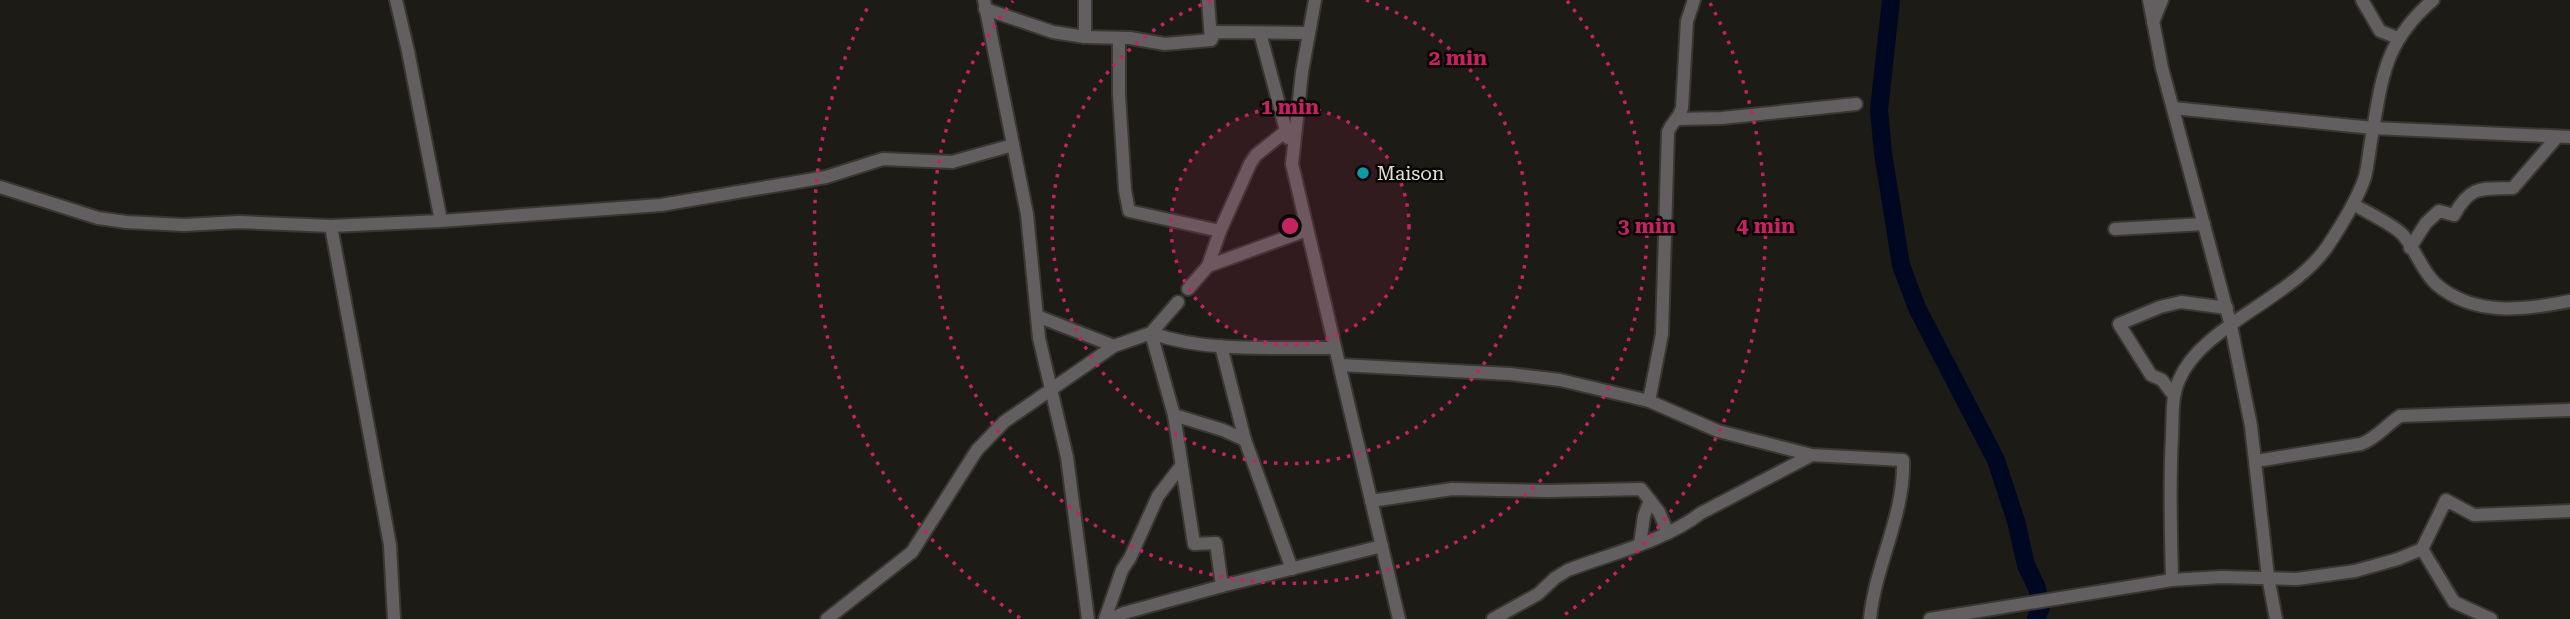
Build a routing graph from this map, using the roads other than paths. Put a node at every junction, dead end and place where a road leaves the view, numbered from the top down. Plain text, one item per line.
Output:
1 (396, 0) edge
2 (1085, 0) edge
3 (1208, 0) edge
4 (1315, 0) edge
5 (1694, 0) edge
6 (2149, 0) edge
7 (2162, 0) edge
8 (2362, 0) edge
9 (2434, 0) edge
10 (985, 4) edge
11 (2153, 24) junction
12 (1260, 33) junction
13 (1309, 33) junction
14 (1085, 37) junction
15 (1119, 38) junction
16 (2398, 38) junction
17 (1211, 40) junction
18 (1856, 104) dead end
19 (2173, 108) junction
20 (1678, 120) junction
21 (2373, 128) junction
22 (1286, 131) junction
23 (2563, 137) edge
24 (1013, 145) junction
25 (1292, 153) junction
26 (0, 187) edge
27 (2353, 204) junction
28 (441, 221) junction
29 (2204, 224) junction
30 (331, 226) junction
31 (2115, 229) dead end
32 (1307, 230) junction
33 (1220, 231) junction
34 (2410, 248) junction
35 (1209, 266) junction
36 (1188, 289) dead end
37 (2570, 301) edge
38 (1178, 302) dead end
39 (2227, 308) junction
40 (1037, 316) junction
41 (2231, 326) junction
42 (1152, 333) junction
43 (1114, 346) junction
44 (1222, 346) junction
45 (1334, 348) junction
46 (1340, 365) junction
47 (1051, 388) junction
48 (2174, 396) junction
49 (1649, 401) junction
50 (2570, 410) edge
51 (1174, 415) junction
52 (1245, 440) junction
53 (1812, 455) junction
54 (2256, 461) junction
55 (1181, 466) junction
56 (1650, 500) junction
57 (1371, 501) junction
58 (2570, 511) edge
59 (1668, 533) junction
60 (1640, 544) junction
61 (1382, 546) junction
62 (2423, 549) junction
63 (1293, 569) junction
64 (2268, 577) junction
65 (2172, 580) junction
66 (1222, 586) junction
67 (394, 619) edge
68 (827, 619) edge
69 (1088, 619) edge
70 (1105, 619) edge
71 (1111, 619) edge
72 (1399, 619) edge
73 (1493, 619) edge
74 (1870, 619) edge
75 (1930, 619) edge
76 (2276, 619) edge
77 (2491, 619) edge

1 - 28 street
2 - 14 street
3 - 17 street
4 - 13 street
5 - 20 street
6 - 11 street
7 - 11 street
8 - 16 street
9 - 16 street
10 - 14 street
10 - 24 street
11 - 19 street
12 - 13 street
12 - 17 street
12 - 22 street
13 - 25 street
14 - 15 street
15 - 17 street
15 - 33 street
16 - 21 street
18 - 20 street
19 - 21 street
19 - 29 street
20 - 49 street
21 - 23 street
21 - 27 street
22 - 25 street
22 - 33 street
23 - 34 street
24 - 28 street
24 - 40 street
25 - 32 street
26 - 30 street
27 - 34 street
27 - 41 street
28 - 30 street
29 - 31 street
29 - 39 street
30 - 67 street
32 - 35 street
32 - 45 street
33 - 35 street
34 - 37 street
35 - 36 street
38 - 42 street
39 - 41 street
39 - 48 street
40 - 43 street
40 - 47 street
41 - 48 street
41 - 54 street
42 - 43 street
42 - 44 street
42 - 51 street
43 - 47 street
44 - 45 street
44 - 52 street
45 - 46 street
46 - 49 street
46 - 57 street
47 - 68 street
47 - 69 street
48 - 65 street
49 - 53 street
50 - 54 street
51 - 52 street
51 - 55 street
52 - 63 street
53 - 59 street
53 - 74 street
54 - 64 street
55 - 66 street
55 - 70 street
56 - 57 street
56 - 59 street
56 - 60 street
57 - 61 street
58 - 62 street
59 - 60 street
60 - 73 street
61 - 63 street
61 - 72 street
62 - 64 street
62 - 77 street
63 - 66 street
64 - 65 street
64 - 76 street
65 - 75 street
66 - 71 street

